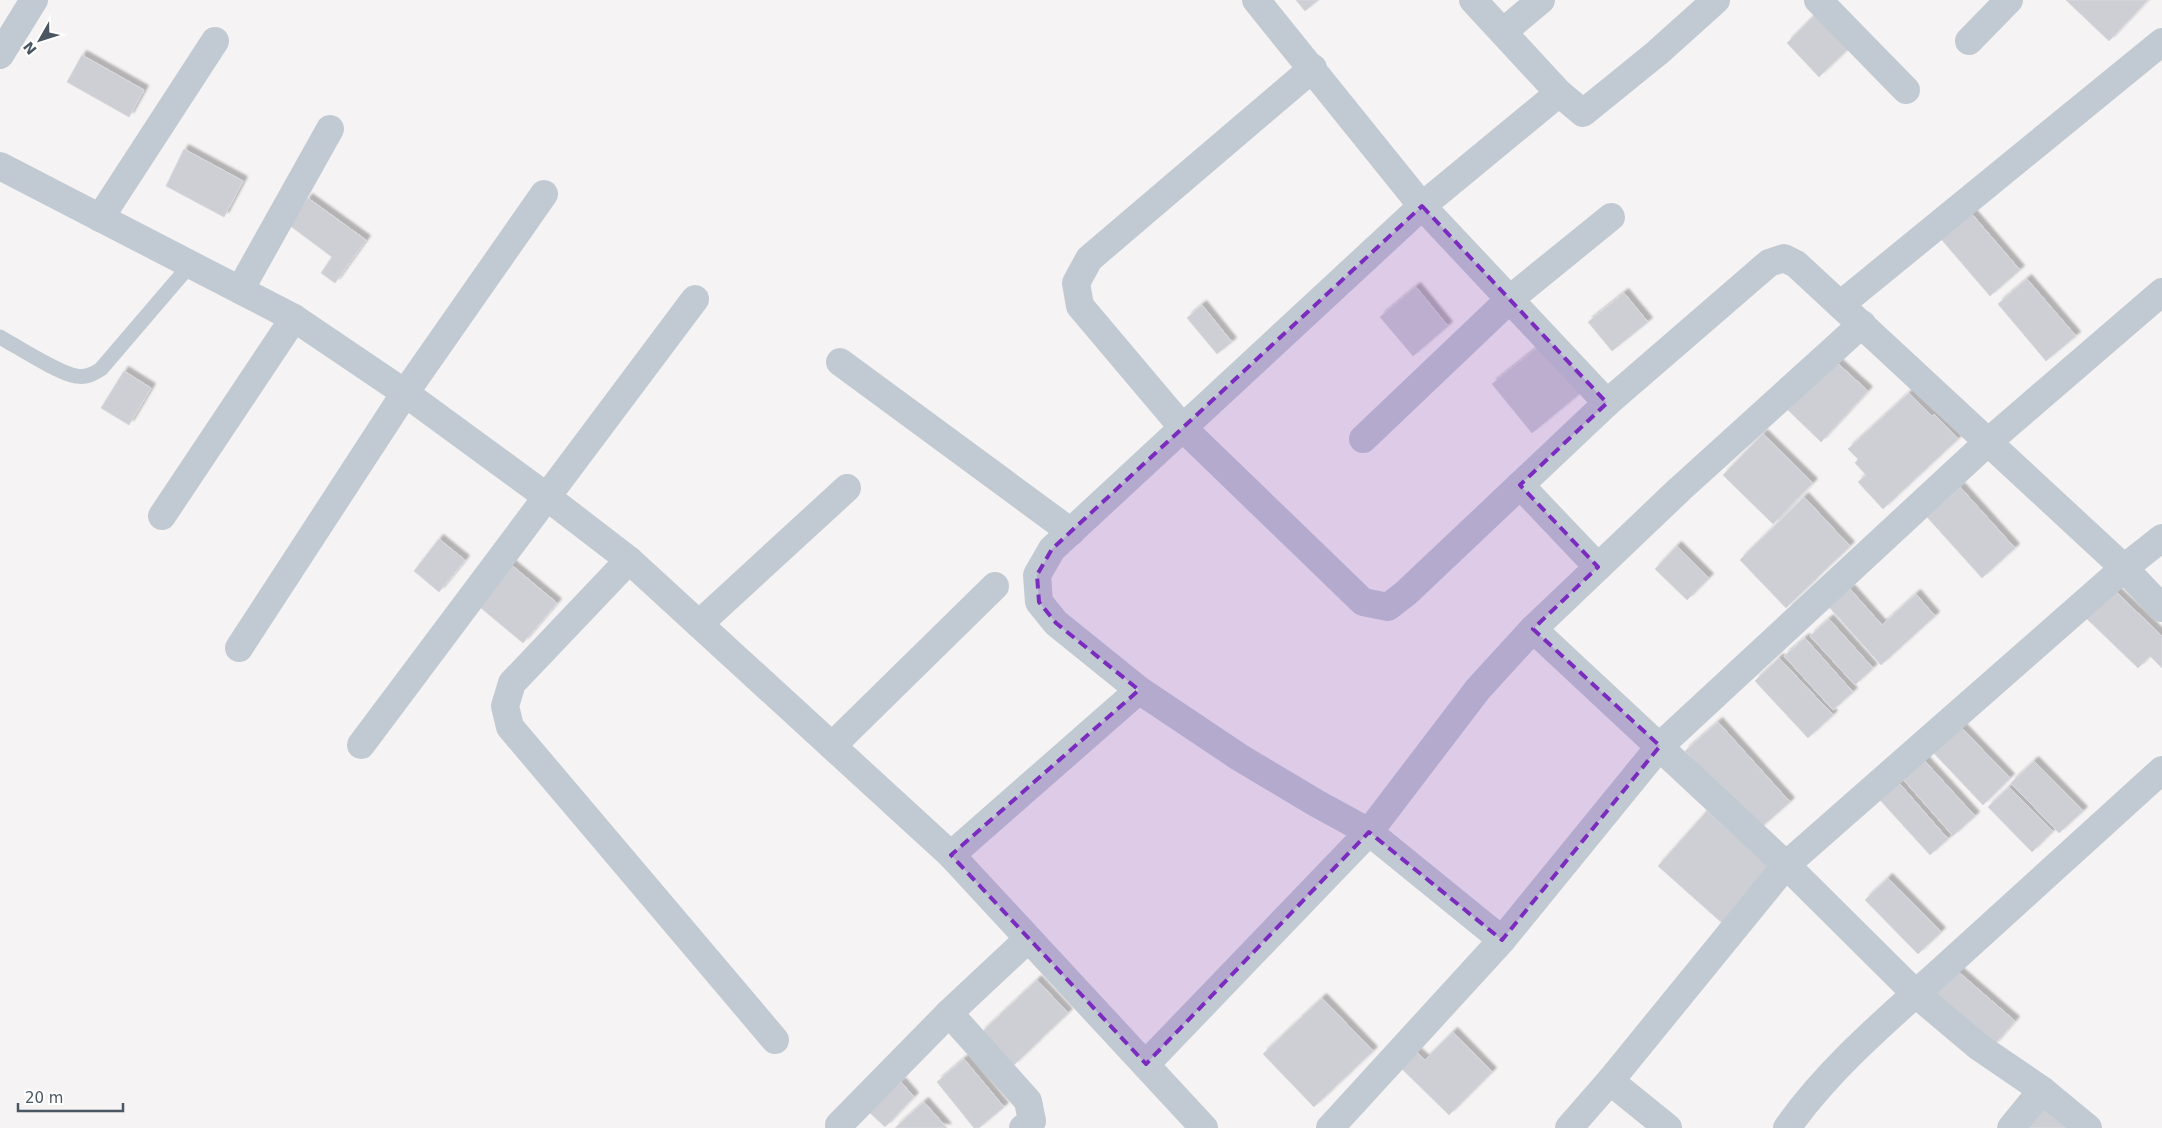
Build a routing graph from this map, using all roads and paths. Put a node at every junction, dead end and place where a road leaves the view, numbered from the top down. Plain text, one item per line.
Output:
1 (34, 0) edge
2 (1256, 0) edge
3 (1473, 0) edge
4 (1541, 0) edge
5 (1716, 0) edge
6 (1818, 0) edge
7 (2009, 0) edge
8 (1503, 32) junction
9 (215, 40) dead end
10 (1969, 41) dead end
11 (2162, 42) edge
12 (0, 55) edge
13 (1313, 68) junction
14 (1906, 90) dead end
15 (1558, 93) junction
16 (330, 129) dead end
17 (0, 166) edge
18 (544, 194) dead end
19 (1422, 206) junction
20 (1611, 217) dead end
21 (100, 218) junction
22 (190, 265) junction
23 (240, 290) junction
24 (2162, 292) edge
25 (695, 299) dead end
26 (1510, 299) junction
27 (1840, 305) junction
28 (294, 318) junction
29 (1862, 324) junction
30 (0, 337) edge
31 (840, 362) dead end
32 (405, 393) junction
33 (1607, 403) junction
34 (1183, 428) junction
35 (1363, 439) dead end
36 (1988, 442) junction
37 (1520, 485) junction
38 (848, 488) dead end
39 (547, 497) junction
40 (162, 516) dead end
41 (1071, 532) junction
42 (2162, 538) edge
43 (629, 560) junction
44 (1598, 567) junction
45 (2124, 568) junction
46 (994, 586) dead end
47 (2162, 608) edge
48 (698, 624) junction
49 (1533, 629) junction
50 (239, 648) dead end
51 (1139, 690) junction
52 (361, 745) dead end
53 (832, 746) junction
54 (1660, 746) junction
55 (2162, 770) edge
56 (1369, 832) junction
57 (952, 855) junction
58 (1786, 865) junction
59 (1028, 939) junction
60 (1502, 940) junction
61 (1916, 994) junction
62 (949, 1013) junction
63 (775, 1040) dead end
64 (1146, 1064) junction
65 (1610, 1081) junction
66 (2042, 1090) junction
67 (839, 1125) dead end
68 (1023, 1128) edge
69 (1204, 1128) edge
70 (1330, 1128) edge
71 (1569, 1128) edge
72 (1668, 1128) edge
73 (1787, 1128) edge
74 (2011, 1128) edge
75 (2088, 1128) edge

1 - 12 street
2 - 13 street
3 - 8 street
4 - 8 street
5 - 15 street
6 - 14 street
7 - 10 street
8 - 15 street
9 - 21 street
11 - 27 street
13 - 19 street
13 - 34 street
15 - 19 street
16 - 23 street
17 - 21 street
18 - 32 street
19 - 26 street
19 - 34 street
20 - 26 street
21 - 22 street
22 - 23 street
22 - 30 lane
23 - 28 street
24 - 36 street
25 - 39 street
26 - 33 street
26 - 35 street
27 - 29 street
27 - 33 street
28 - 32 street
28 - 40 street
29 - 36 street
29 - 44 street
31 - 41 street
32 - 39 street
32 - 50 street
33 - 37 street
34 - 37 street
34 - 41 street
36 - 45 street
36 - 54 street
37 - 44 street
38 - 48 street
39 - 43 street
39 - 52 street
41 - 51 street
42 - 45 street
43 - 48 street
43 - 63 street
44 - 49 street
45 - 47 street
45 - 58 street
46 - 53 street
48 - 53 street
49 - 54 street
49 - 56 street
51 - 56 street
51 - 57 street
53 - 57 street
54 - 58 street
54 - 60 street
55 - 61 street
56 - 60 street
56 - 64 street
57 - 59 street
58 - 61 street
58 - 65 street
59 - 62 street
59 - 64 street
60 - 70 street
61 - 66 street
61 - 73 street
62 - 67 street
62 - 68 street
64 - 69 street
65 - 71 street
65 - 72 street
66 - 74 street
66 - 75 street

